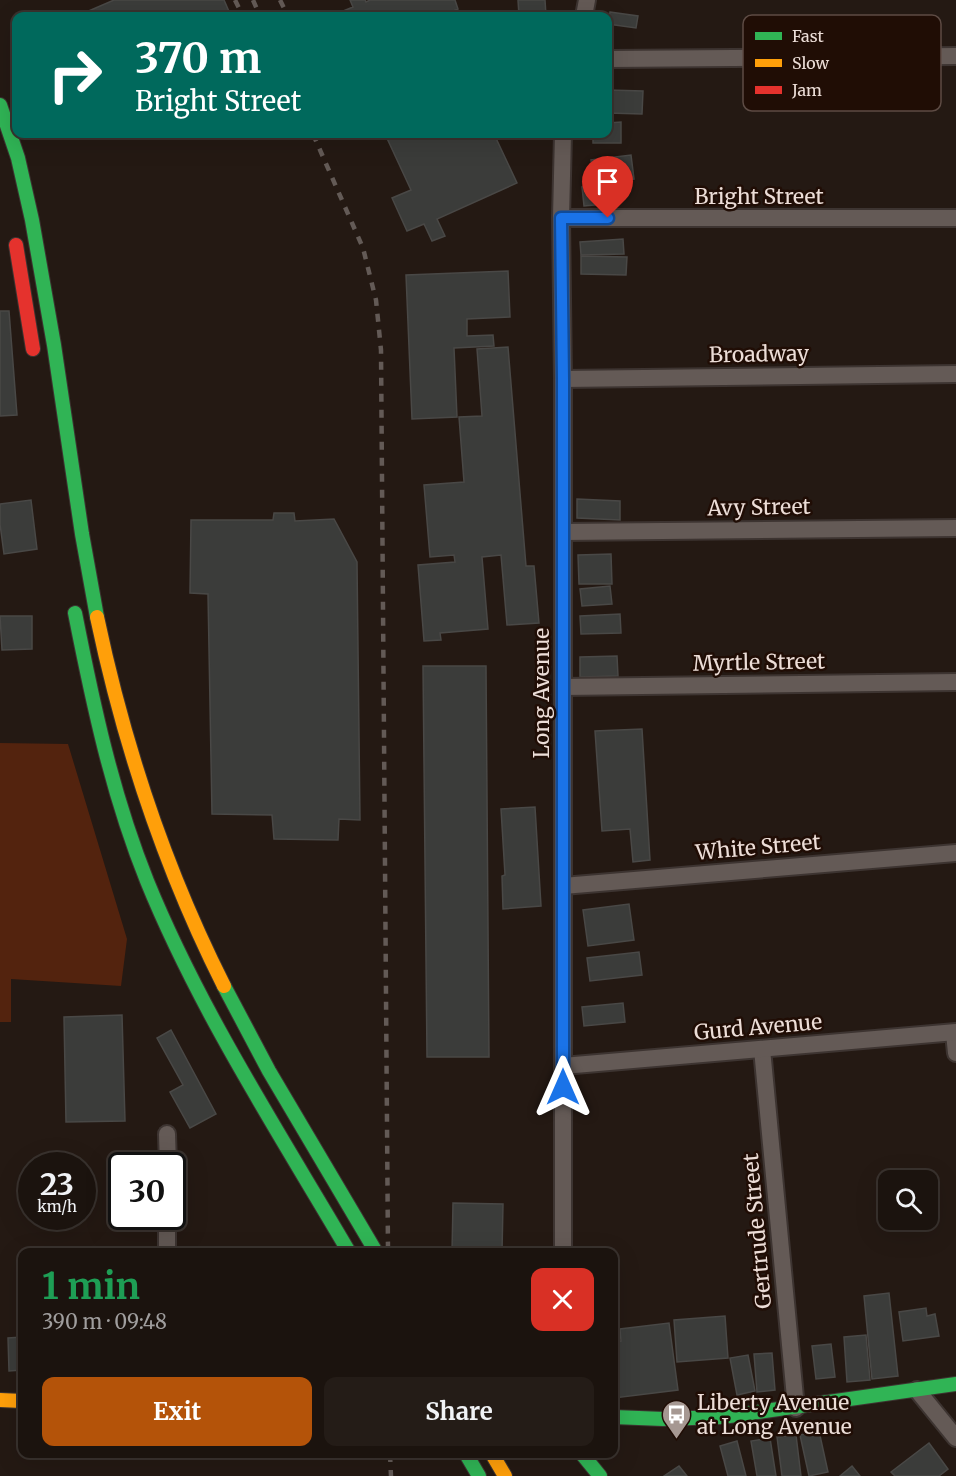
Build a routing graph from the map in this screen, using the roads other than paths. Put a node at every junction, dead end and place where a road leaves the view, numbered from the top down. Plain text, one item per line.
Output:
1 (941, 56) edge
2 (956, 56) edge
3 (743, 57) edge
4 (612, 58) edge
5 (0, 105) edge
6 (563, 138) edge
7 (561, 218) junction
8 (956, 218) edge
9 (13, 230) dead end
10 (36, 368) dead end
11 (956, 374) edge
12 (563, 379) junction
13 (956, 528) edge
14 (563, 532) junction
15 (72, 596) dead end
16 (956, 682) edge
17 (563, 687) junction
18 (956, 853) edge
19 (563, 886) junction
20 (955, 1033) edge
21 (762, 1049) junction
22 (956, 1053) edge
23 (563, 1066) junction
24 (167, 1134) dead end
25 (168, 1152) edge
26 (168, 1230) edge
27 (167, 1248) edge
28 (347, 1248) edge
29 (374, 1248) edge
30 (563, 1248) edge
31 (956, 1384) edge
32 (917, 1390) junction
33 (0, 1400) edge
34 (18, 1401) edge
35 (796, 1408) junction
36 (618, 1417) edge
37 (956, 1438) edge
38 (468, 1458) edge
39 (585, 1458) edge
40 (478, 1476) edge
41 (600, 1476) edge

1 - 2 street
3 - 4 street
5 - 29 main road
6 - 7 street, Long Avenue
7 - 8 street, Bright Street
7 - 12 street, Long Avenue
9 - 10 main road
11 - 12 street, Broadway
12 - 14 street, Long Avenue
13 - 14 street, Avy Street
14 - 17 street, Long Avenue
15 - 28 main road
16 - 17 street, Myrtle Street
17 - 19 street, Long Avenue
18 - 19 street, White Street
19 - 23 street, Long Avenue
20 - 21 street, Gurd Avenue
20 - 22 street
21 - 23 street, Gurd Avenue
21 - 35 street, Gertrude Street
23 - 30 street, Long Avenue
24 - 25 street
26 - 27 street
31 - 32 main road
32 - 35 main road
32 - 37 street
33 - 34 main road
35 - 36 main road
38 - 40 main road
39 - 41 main road

